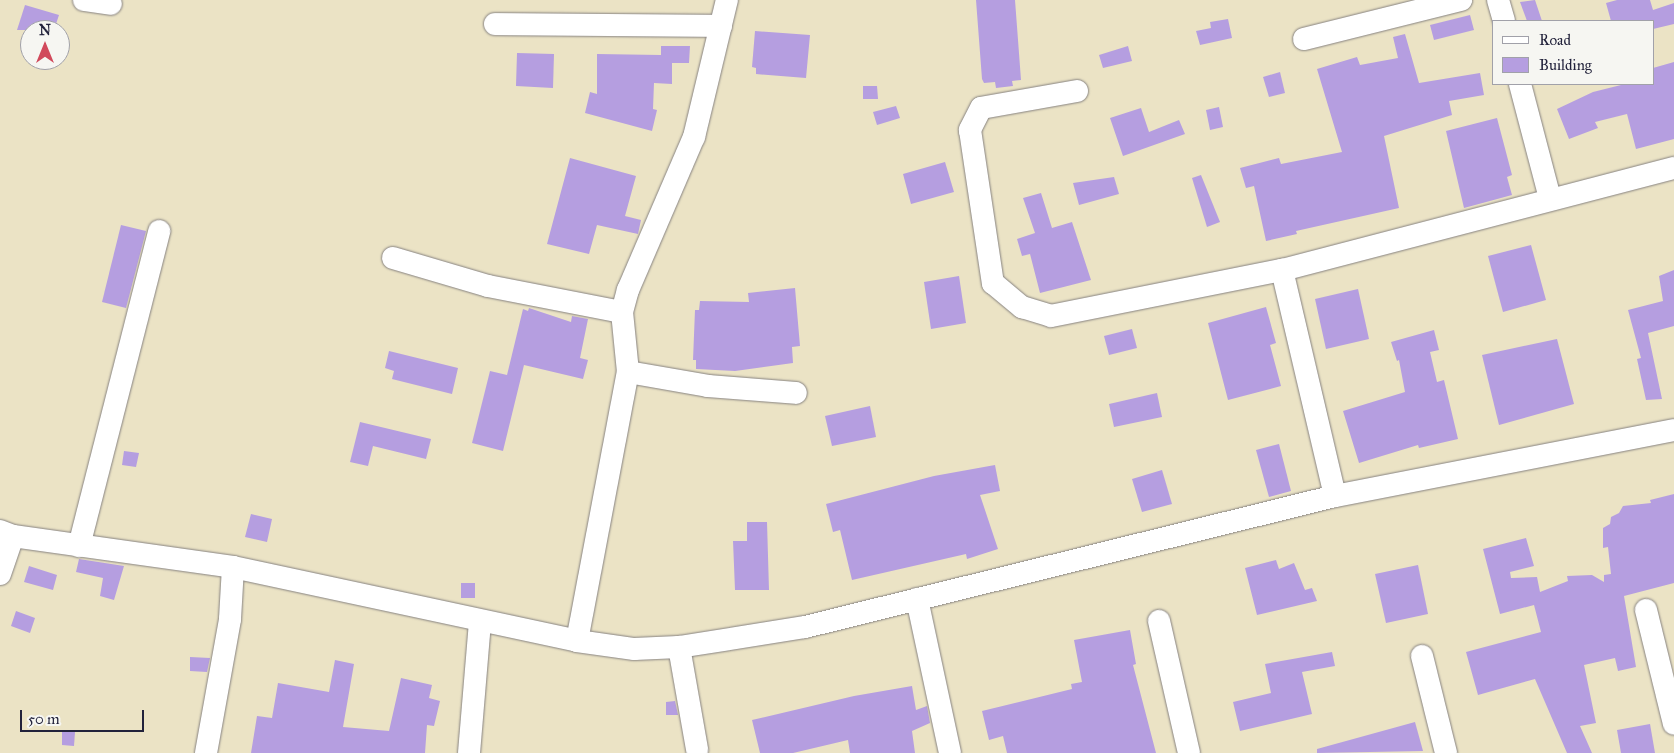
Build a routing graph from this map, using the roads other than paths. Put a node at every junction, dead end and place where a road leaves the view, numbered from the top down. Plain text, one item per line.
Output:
1 (84, 0) edge
2 (727, 0) edge
3 (1461, 0) edge
4 (1498, 0) edge
5 (111, 4) dead end
6 (1504, 20) edge
7 (496, 24) dead end
8 (720, 26) junction
9 (1304, 39) dead end
10 (1520, 85) edge
11 (1077, 92) dead end
12 (1674, 168) edge
13 (1550, 198) junction
14 (159, 231) dead end
15 (393, 258) dead end
16 (1282, 270) junction
17 (622, 312) junction
18 (628, 372) junction
19 (796, 393) dead end
20 (1674, 430) edge
21 (1335, 496) junction
22 (7, 534) edge
23 (79, 546) junction
24 (233, 567) junction
25 (0, 574) edge
26 (917, 599) junction
27 (1646, 610) dead end
28 (1160, 620) dead end
29 (480, 622) junction
30 (577, 641) junction
31 (679, 647) junction
32 (1422, 656) dead end
33 (1674, 724) edge
34 (698, 749) dead end
35 (206, 753) edge
36 (469, 753) edge
37 (950, 753) edge
38 (1189, 753) edge
39 (1446, 753) edge

1 - 5 street
2 - 8 street
3 - 9 street
4 - 6 street
7 - 8 street
8 - 17 street
10 - 13 street
11 - 16 street
12 - 13 street
13 - 16 street
14 - 23 street
15 - 17 street
16 - 21 street
17 - 18 street
18 - 19 street
18 - 30 street
20 - 21 street
21 - 26 street
22 - 23 street
22 - 25 street
23 - 24 street
24 - 29 street
24 - 35 street
26 - 31 street
26 - 37 street
27 - 33 street
28 - 38 street
29 - 30 street
29 - 36 street
30 - 31 street
31 - 34 street
32 - 39 street

